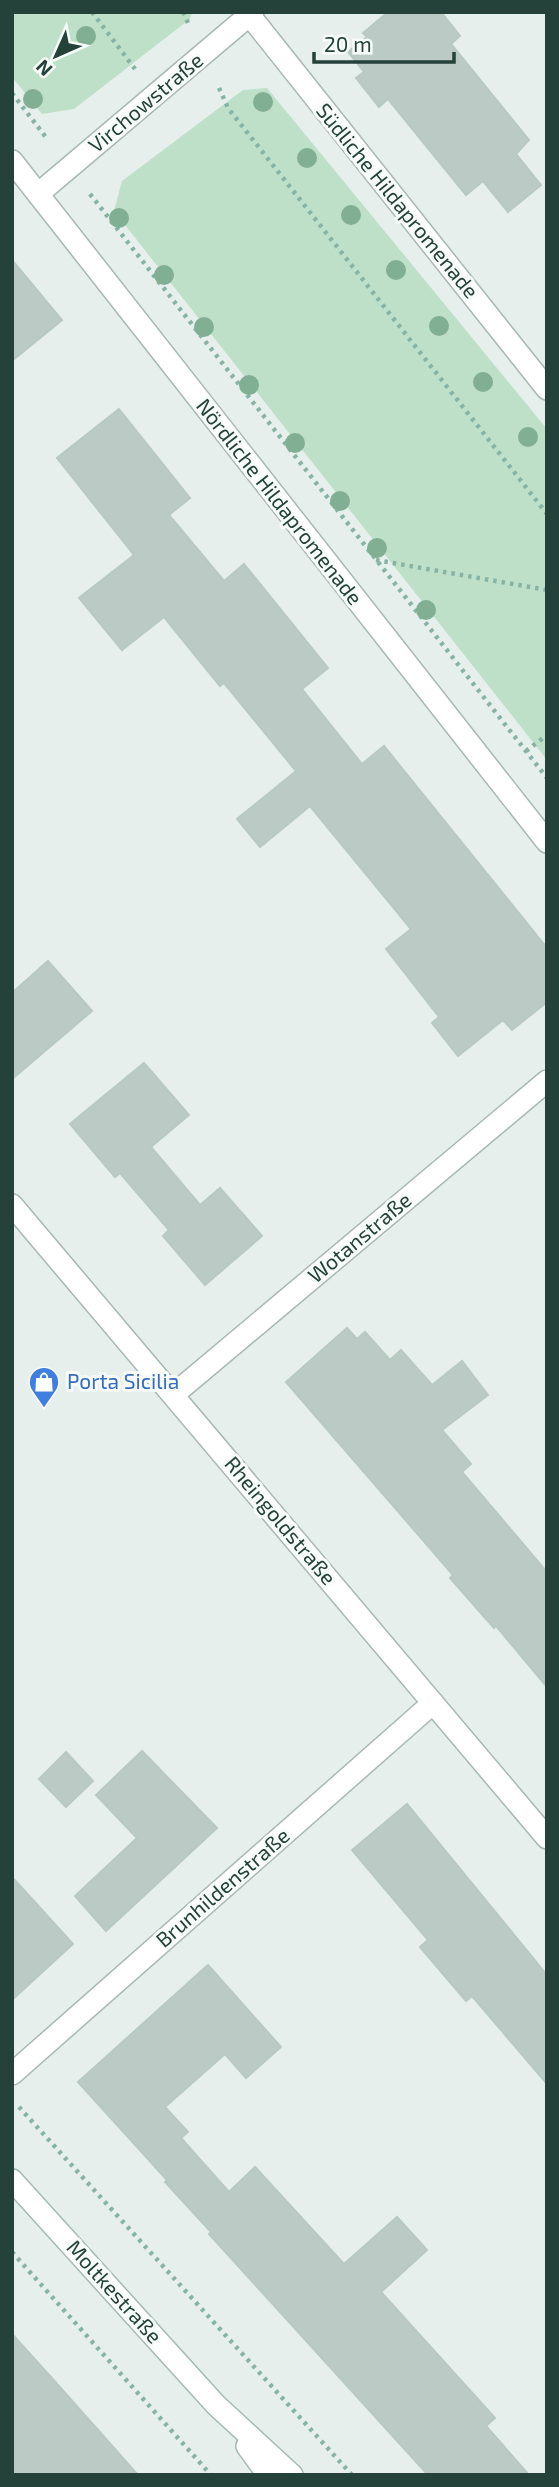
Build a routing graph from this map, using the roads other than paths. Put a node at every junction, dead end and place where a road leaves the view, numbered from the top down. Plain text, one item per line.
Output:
1 (250, 13) edge
2 (12, 161) edge
3 (38, 194) junction
4 (547, 389) edge
5 (547, 842) edge
6 (547, 1081) edge
7 (12, 1205) edge
8 (173, 1395) junction
9 (433, 1703) junction
10 (547, 1838) edge
11 (12, 2074) edge
12 (12, 2180) edge
13 (216, 2405) junction
14 (268, 2475) edge
15 (292, 2475) edge

1 - 3 street, Virchowstraße
1 - 4 street, Südliche Hildapromenade
2 - 3 street, Nördliche Hildapromenade
3 - 5 street, Nördliche Hildapromenade
6 - 8 street, Wotanstraße
7 - 8 street, Rheingoldstraße
8 - 9 street, Rheingoldstraße
9 - 10 street, Rheingoldstraße
9 - 11 street, Brunhildenstraße
12 - 13 street, Moltkestraße
13 - 14 street, Moltkestraße
13 - 15 street, Moltkestraße

